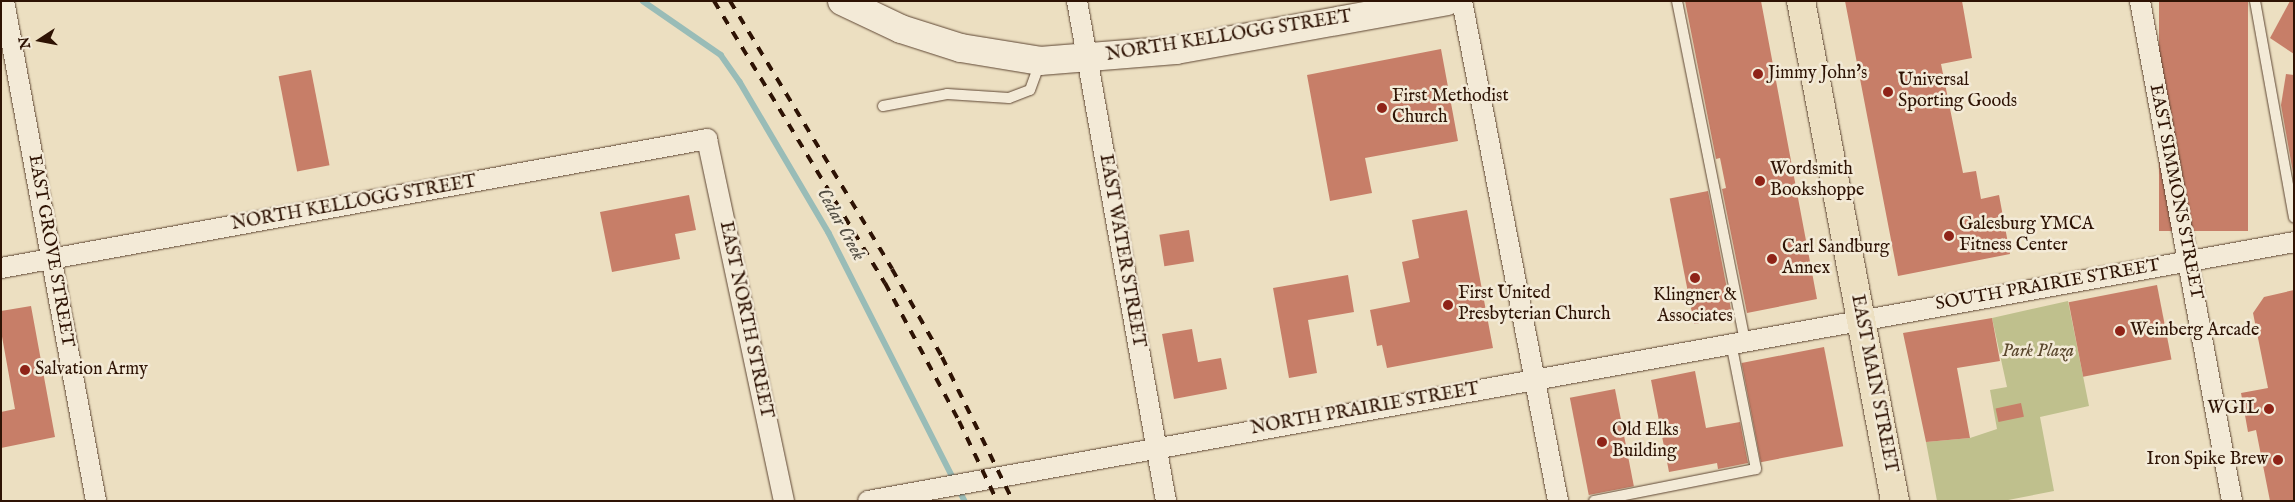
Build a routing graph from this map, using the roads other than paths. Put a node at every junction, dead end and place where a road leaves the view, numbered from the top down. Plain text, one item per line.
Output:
1 (4, 1) edge
2 (842, 1) edge
3 (1077, 1) edge
4 (1447, 1) edge
5 (1462, 1) edge
6 (1677, 1) edge
7 (1801, 1) edge
8 (2140, 1) edge
9 (2255, 1) edge
10 (1088, 59) junction
11 (1040, 61) junction
12 (883, 106) dead end
13 (707, 139) joint
14 (2294, 218) edge
15 (2294, 242) edge
16 (51, 259) junction
17 (2188, 262) junction
18 (1, 268) edge
19 (1861, 318) junction
20 (1738, 342) junction
21 (1535, 380) junction
22 (1156, 448) junction
23 (96, 501) edge
24 (784, 501) edge
25 (868, 501) edge
26 (1166, 501) edge
27 (1558, 501) edge
28 (1594, 501) edge
29 (1895, 501) edge
30 (2232, 501) edge

1 - 16 street, EAST GROVE STREET
2 - 11 main road, NORTH KELLOGG STREET
3 - 10 street, EAST WATER STREET
4 - 10 main road, NORTH KELLOGG STREET
5 - 21 street
6 - 20 lane
7 - 19 main road, EAST MAIN STREET
8 - 17 street, EAST SIMMONS STREET
9 - 14 lane
10 - 11 main road, NORTH KELLOGG STREET
10 - 22 street, EAST WATER STREET
11 - 12 lane
13 - 16 street, NORTH KELLOGG STREET
13 - 24 street, EAST NORTH STREET
15 - 17 street, SOUTH PRAIRIE STREET
16 - 18 street, NORTH KELLOGG STREET
16 - 23 street, EAST GROVE STREET
17 - 19 street, SOUTH PRAIRIE STREET
17 - 30 street, EAST SIMMONS STREET
19 - 20 street, NORTH PRAIRIE STREET
19 - 29 main road, EAST MAIN STREET
20 - 21 street, NORTH PRAIRIE STREET
20 - 28 lane
21 - 22 street, NORTH PRAIRIE STREET
21 - 27 street
22 - 25 street, NORTH PRAIRIE STREET
22 - 26 street, EAST WATER STREET

